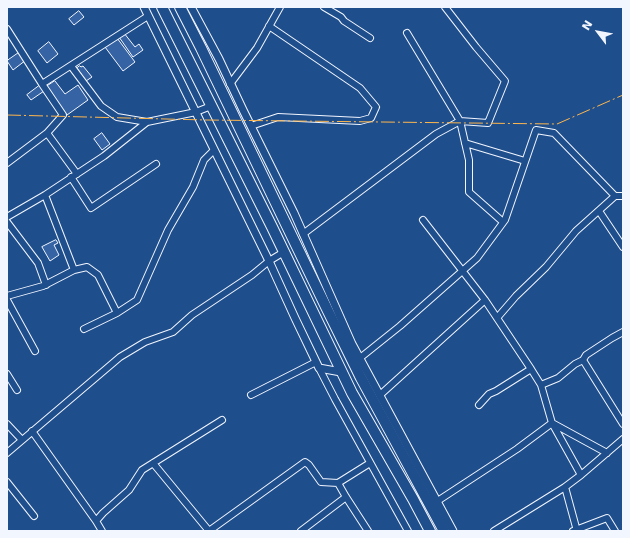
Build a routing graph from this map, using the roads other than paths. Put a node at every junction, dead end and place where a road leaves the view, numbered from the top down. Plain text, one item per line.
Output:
1 (144, 7) edge
2 (162, 7) edge
3 (180, 7) edge
4 (191, 7) edge
5 (280, 7) edge
6 (324, 7) edge
7 (445, 7) edge
8 (148, 16) junction
9 (269, 26) junction
10 (7, 29) edge
11 (407, 33) dead end
12 (370, 38) dead end
13 (71, 66) junction
14 (42, 84) junction
15 (230, 84) junction
16 (212, 106) junction
17 (230, 109) junction
18 (242, 110) junction
19 (196, 112) junction
20 (460, 121) junction
21 (147, 122) junction
22 (251, 126) junction
23 (47, 133) junction
24 (465, 143) junction
25 (214, 150) junction
26 (525, 161) junction
27 (7, 163) edge
28 (156, 164) dead end
29 (74, 176) junction
30 (45, 195) junction
31 (616, 196) junction
32 (623, 196) edge
33 (598, 211) junction
34 (7, 217) edge
35 (423, 220) dead end
36 (7, 222) edge
37 (504, 222) junction
38 (303, 234) junction
39 (623, 247) edge
40 (284, 252) junction
41 (269, 261) junction
42 (74, 270) junction
43 (462, 271) junction
44 (46, 285) junction
45 (7, 296) edge
46 (7, 300) edge
47 (485, 300) junction
48 (117, 313) junction
49 (497, 318) junction
50 (84, 329) dead end
51 (623, 332) edge
52 (350, 348) junction
53 (35, 351) dead end
54 (360, 358) junction
55 (583, 360) junction
56 (318, 365) junction
57 (531, 369) junction
58 (341, 372) junction
59 (7, 374) edge
60 (541, 385) junction
61 (17, 390) dead end
62 (251, 395) dead end
63 (380, 395) junction
64 (479, 404) dead end
65 (222, 420) dead end
66 (552, 423) junction
67 (7, 424) edge
68 (623, 424) edge
69 (32, 431) junction
70 (623, 439) edge
71 (22, 440) junction
72 (7, 453) edge
73 (607, 453) junction
74 (153, 463) junction
75 (370, 463) junction
76 (581, 475) junction
77 (7, 482) edge
78 (338, 482) junction
79 (565, 487) junction
80 (346, 496) junction
81 (436, 502) junction
82 (34, 516) dead end
83 (96, 521) junction
84 (575, 530) edge
85 (102, 531) edge
86 (209, 531) edge
87 (300, 531) edge
88 (368, 531) edge
89 (408, 531) edge
90 (430, 531) edge
91 (444, 531) edge
92 (453, 531) edge
93 (494, 531) edge
94 (615, 531) edge

1 - 8 street
2 - 16 highway
3 - 17 highway
4 - 15 street
5 - 9 street
6 - 12 street
7 - 20 street
8 - 13 street
8 - 19 street
9 - 15 street
9 - 22 street
10 - 14 street
11 - 20 street
13 - 14 street
13 - 21 street
14 - 23 street
15 - 18 street
16 - 19 street
16 - 40 highway
17 - 18 street
17 - 52 highway
18 - 22 street
19 - 21 street
19 - 25 street
20 - 24 street
20 - 38 street
21 - 29 street
22 - 38 street
23 - 27 street
23 - 29 street
24 - 26 street
24 - 37 street
25 - 41 street
25 - 48 street
26 - 31 street
26 - 37 street
28 - 29 street
29 - 30 street
30 - 34 street
30 - 42 street
31 - 32 street
31 - 33 street
33 - 39 street
33 - 49 street
35 - 43 street
36 - 44 street
37 - 43 street
38 - 52 street
40 - 41 street
40 - 58 highway
41 - 56 street
41 - 69 street
42 - 44 street
42 - 48 street
43 - 47 street
43 - 54 street
44 - 45 street
46 - 53 street
47 - 49 street
47 - 63 street
48 - 50 street
49 - 57 street
51 - 55 street
52 - 54 street
52 - 91 highway
54 - 63 street
55 - 60 street
55 - 68 street
56 - 58 street
56 - 62 street
56 - 75 street
57 - 60 street
57 - 64 street
58 - 90 highway
59 - 61 street
60 - 66 street
63 - 81 street
65 - 74 street
66 - 73 street
66 - 76 street
66 - 81 street
67 - 71 street
69 - 71 street
69 - 83 street
70 - 73 street
71 - 72 street
73 - 76 street
74 - 83 street
74 - 86 street
75 - 78 street
75 - 89 street
76 - 79 street
77 - 82 street
78 - 80 street
78 - 86 street
79 - 84 street
79 - 93 street
80 - 87 street
80 - 88 street
81 - 92 street
83 - 85 street
84 - 94 street

